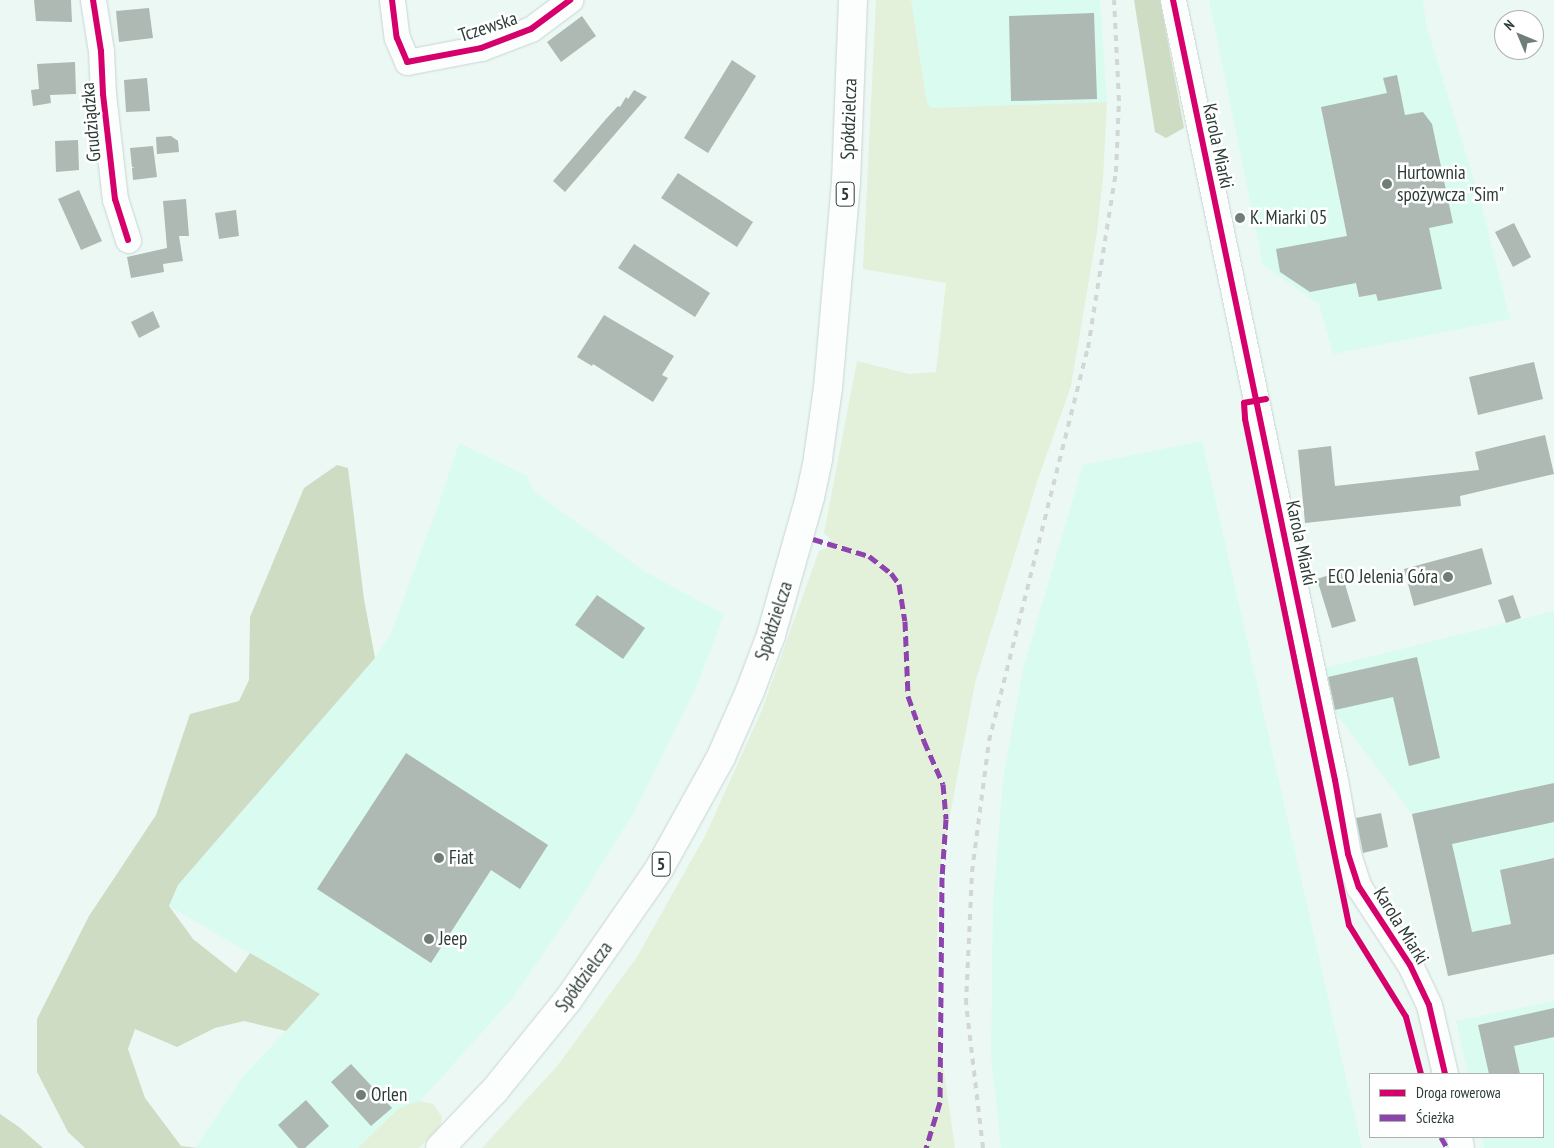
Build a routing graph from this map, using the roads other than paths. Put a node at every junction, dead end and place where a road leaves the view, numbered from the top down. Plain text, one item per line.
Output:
1 (93, 0) edge
2 (392, 0) edge
3 (570, 0) edge
4 (853, 0) edge
5 (1173, 0) edge
6 (128, 240) dead end
7 (1445, 1073) edge
8 (440, 1148) edge

1 - 6 street, Grudziądzka
2 - 3 street, Tczewska
4 - 8 main road, Spółdzielcza / 5
5 - 7 street, Karola Miarki

